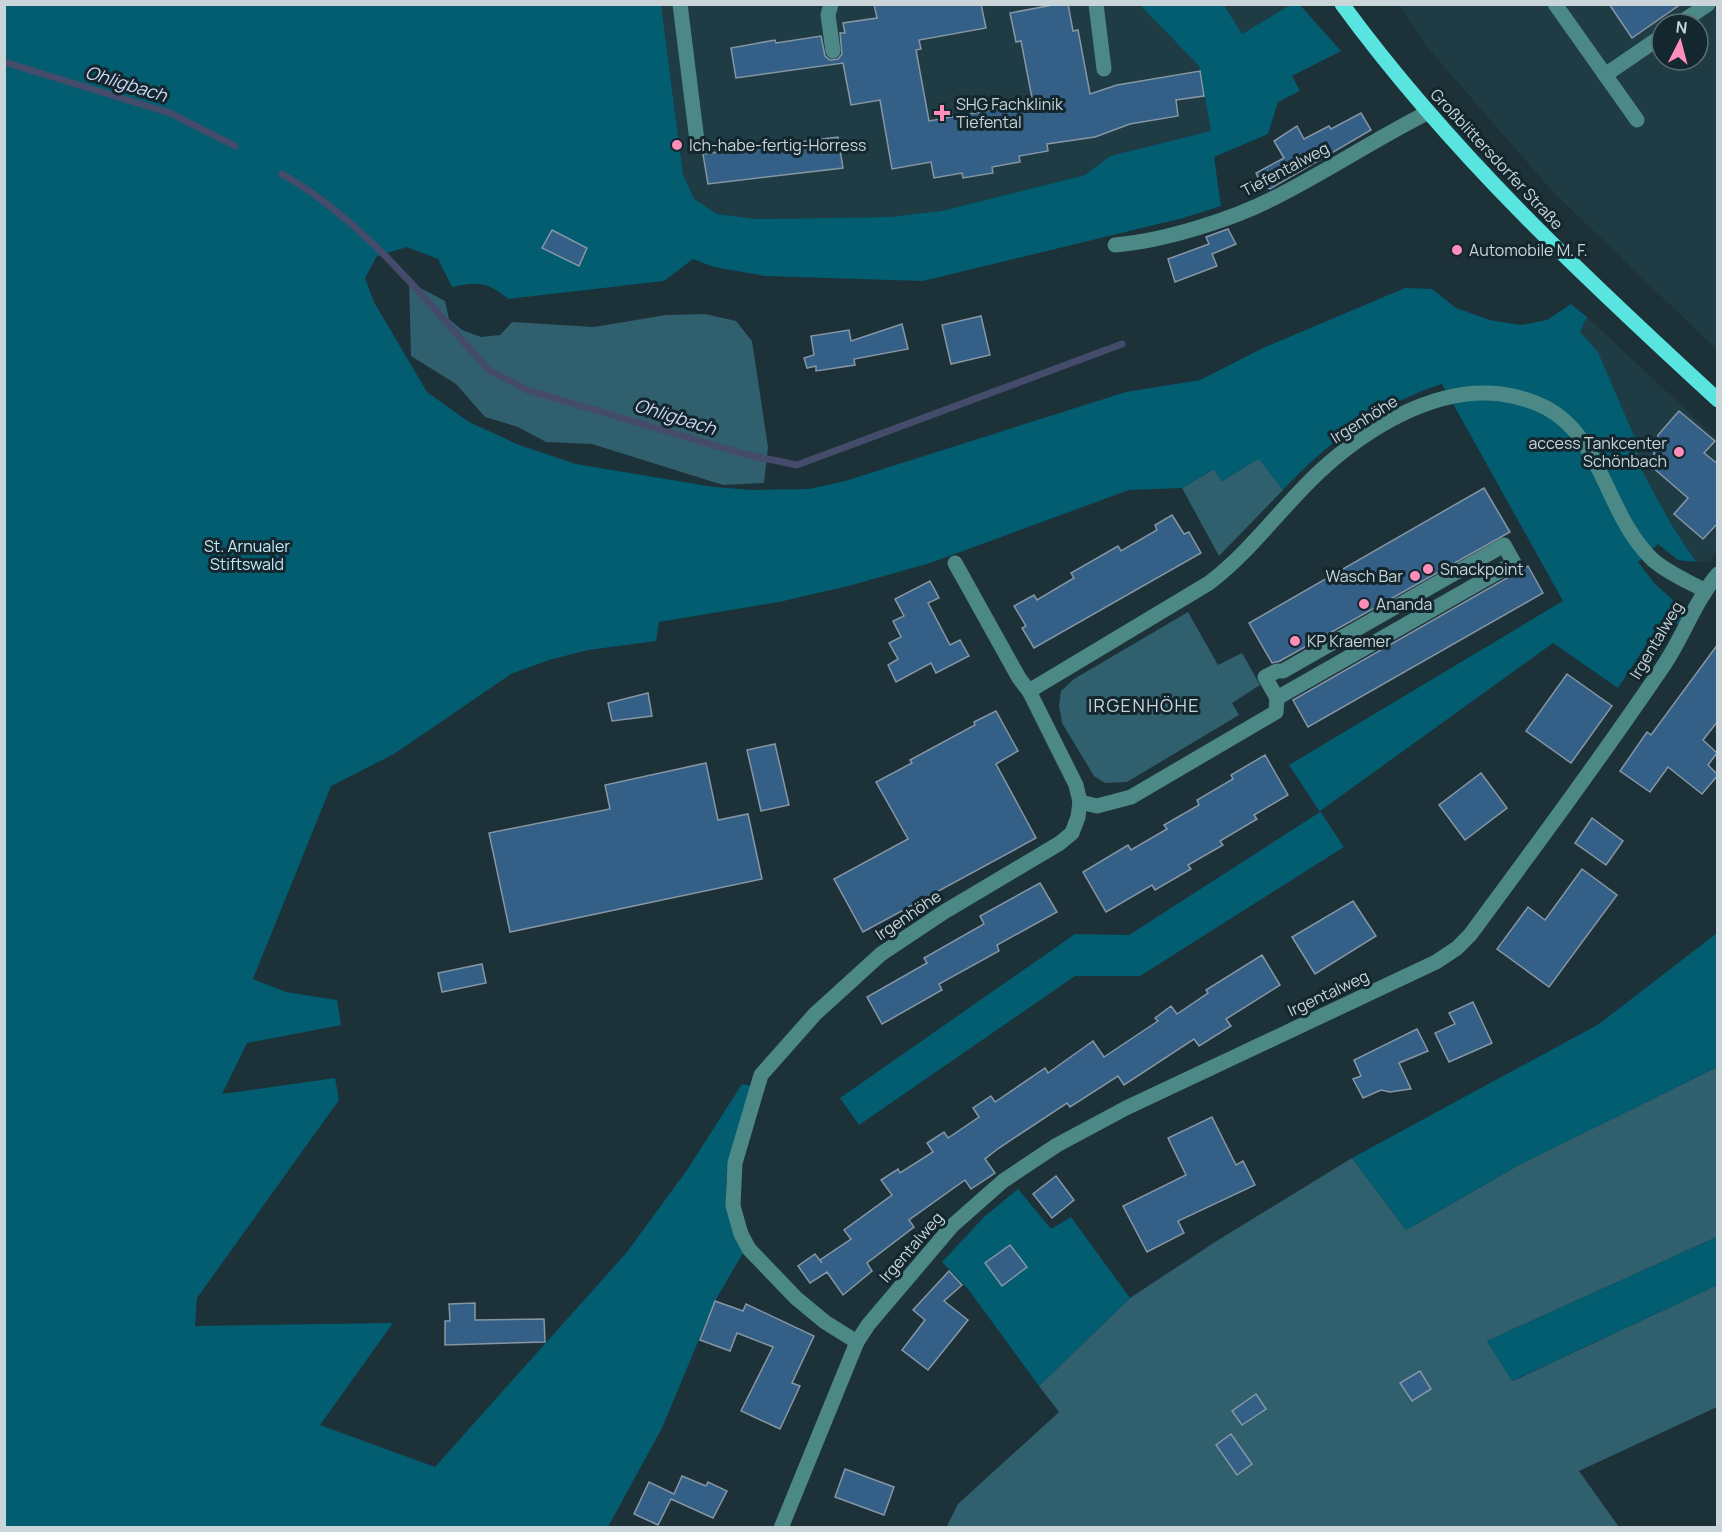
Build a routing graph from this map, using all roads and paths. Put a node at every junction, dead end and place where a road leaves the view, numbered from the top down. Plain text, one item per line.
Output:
1 (680, 4) edge
2 (831, 4) edge
3 (1096, 4) edge
4 (1342, 4) edge
5 (1352, 4) edge
6 (1555, 4) edge
7 (1354, 22) junction
8 (1650, 44) edge
9 (834, 51) dead end
10 (1104, 69) dead end
11 (1605, 75) junction
12 (1427, 113) junction
13 (1637, 120) dead end
14 (697, 141) dead end
15 (1115, 245) dead end
16 (1718, 400) edge
17 (955, 563) dead end
18 (1718, 574) edge
19 (1704, 590) junction
20 (1029, 691) junction
21 (1277, 698) junction
22 (1080, 802) junction
23 (857, 1342) junction
24 (781, 1527) edge

1 - 14 street
2 - 9 street
3 - 10 street
4 - 7 main road, Großblittersdorfer Straße
5 - 7 street
6 - 11 street
7 - 12 main road, Großblittersdorfer Straße
8 - 11 street
11 - 13 street
12 - 15 street, Tiefentalweg
12 - 16 main road, Großblittersdorfer Straße
17 - 20 street
18 - 19 street, Irgentalweg
19 - 20 street, Irgenhöhe
19 - 23 street, Irgentalweg
20 - 22 street
21 - 21 street
21 - 22 street
22 - 23 street, Irgenhöhe
23 - 24 street, Irgentalweg

